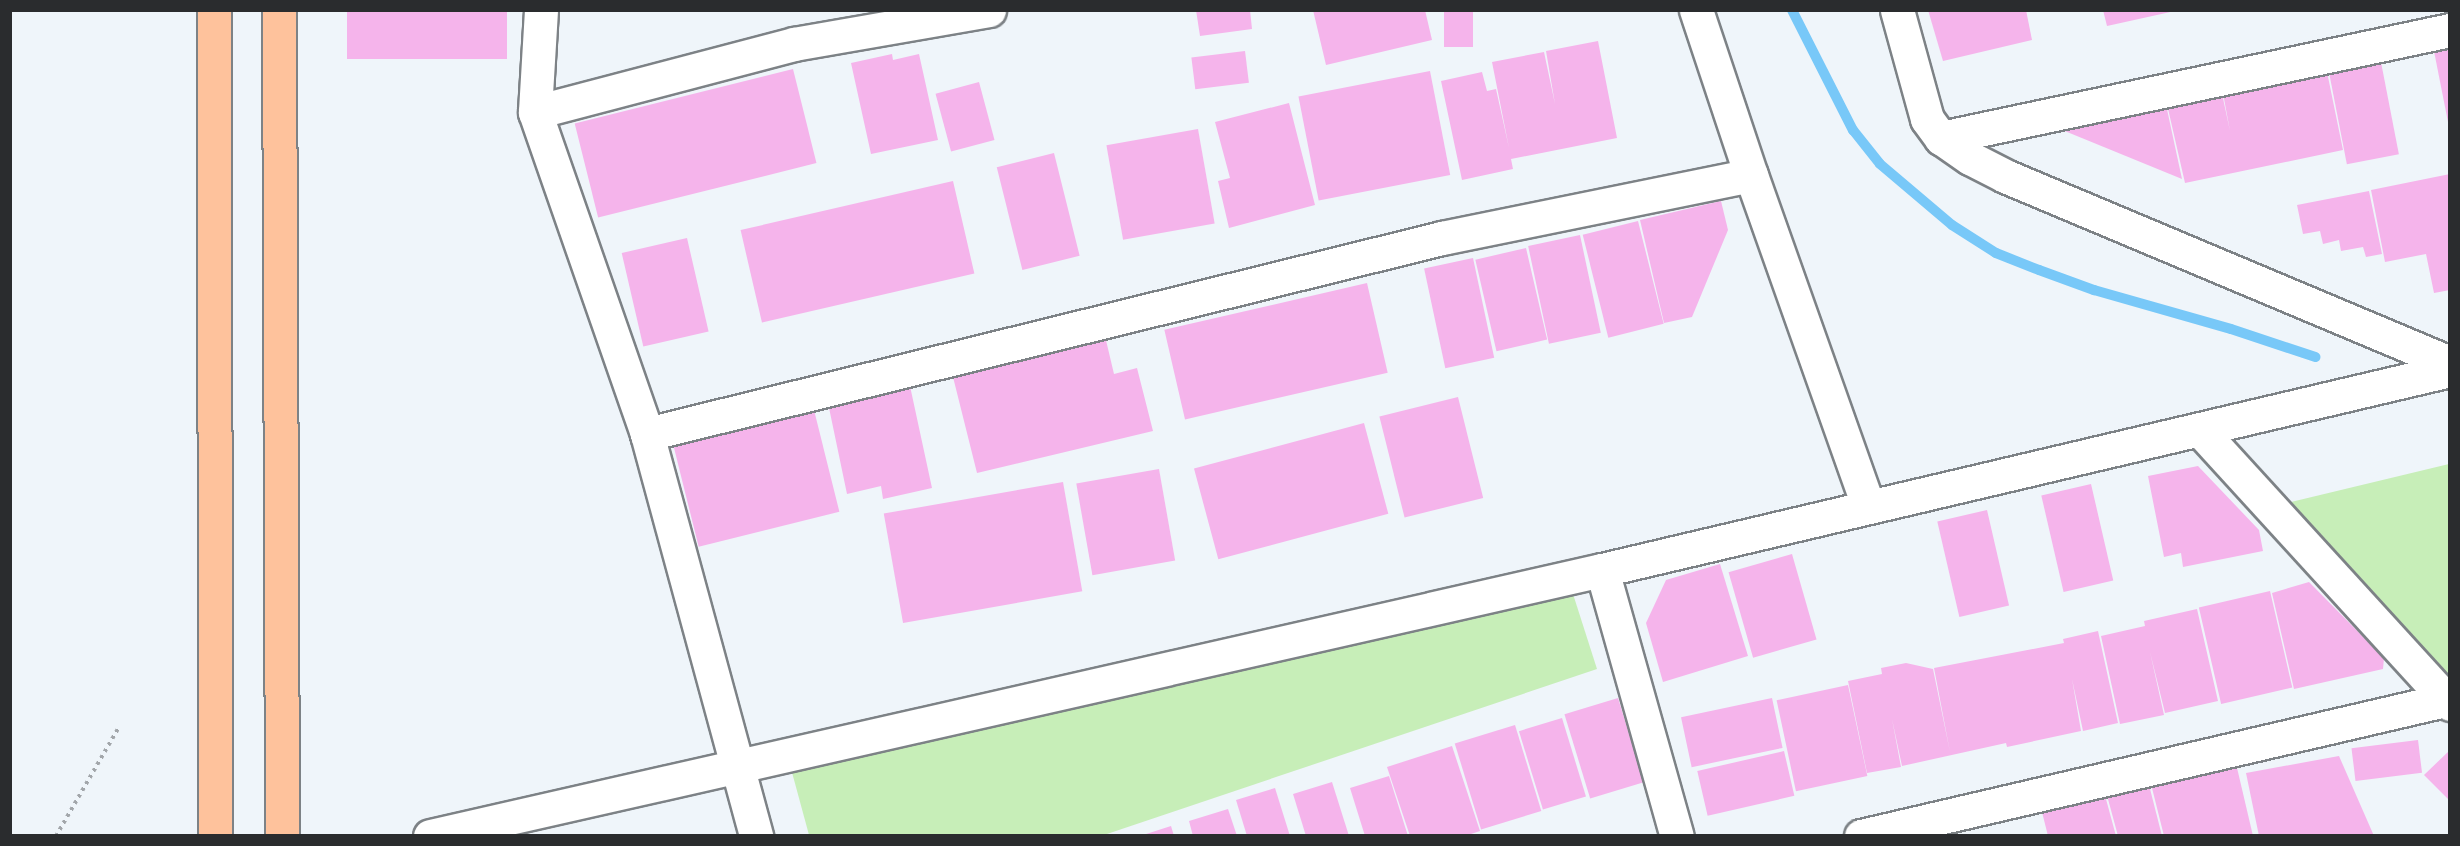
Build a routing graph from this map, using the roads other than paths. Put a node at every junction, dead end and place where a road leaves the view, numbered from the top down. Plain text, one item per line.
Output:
1 (214, 10) edge
2 (279, 10) edge
3 (541, 10) edge
4 (989, 10) edge
5 (1696, 10) edge
6 (1897, 10) edge
7 (2450, 30) edge
8 (535, 112) junction
9 (1941, 138) junction
10 (1751, 175) junction
11 (2450, 363) edge
12 (2450, 370) edge
13 (2200, 430) junction
14 (647, 434) junction
15 (1868, 506) junction
16 (1602, 570) junction
17 (2447, 702) edge
18 (735, 765) junction
19 (215, 836) edge
20 (282, 836) edge
21 (430, 836) edge
22 (756, 836) edge
23 (1677, 836) edge
24 (1861, 836) edge

1 - 19 main road
2 - 20 main road
3 - 8 street
4 - 8 street
5 - 10 street
6 - 9 street
7 - 9 street
8 - 14 street
9 - 11 street
10 - 14 street
10 - 15 street
12 - 13 street
13 - 15 street
13 - 17 street
14 - 18 street
15 - 16 street
16 - 18 street
16 - 23 street
17 - 24 street
18 - 21 street
18 - 22 street

